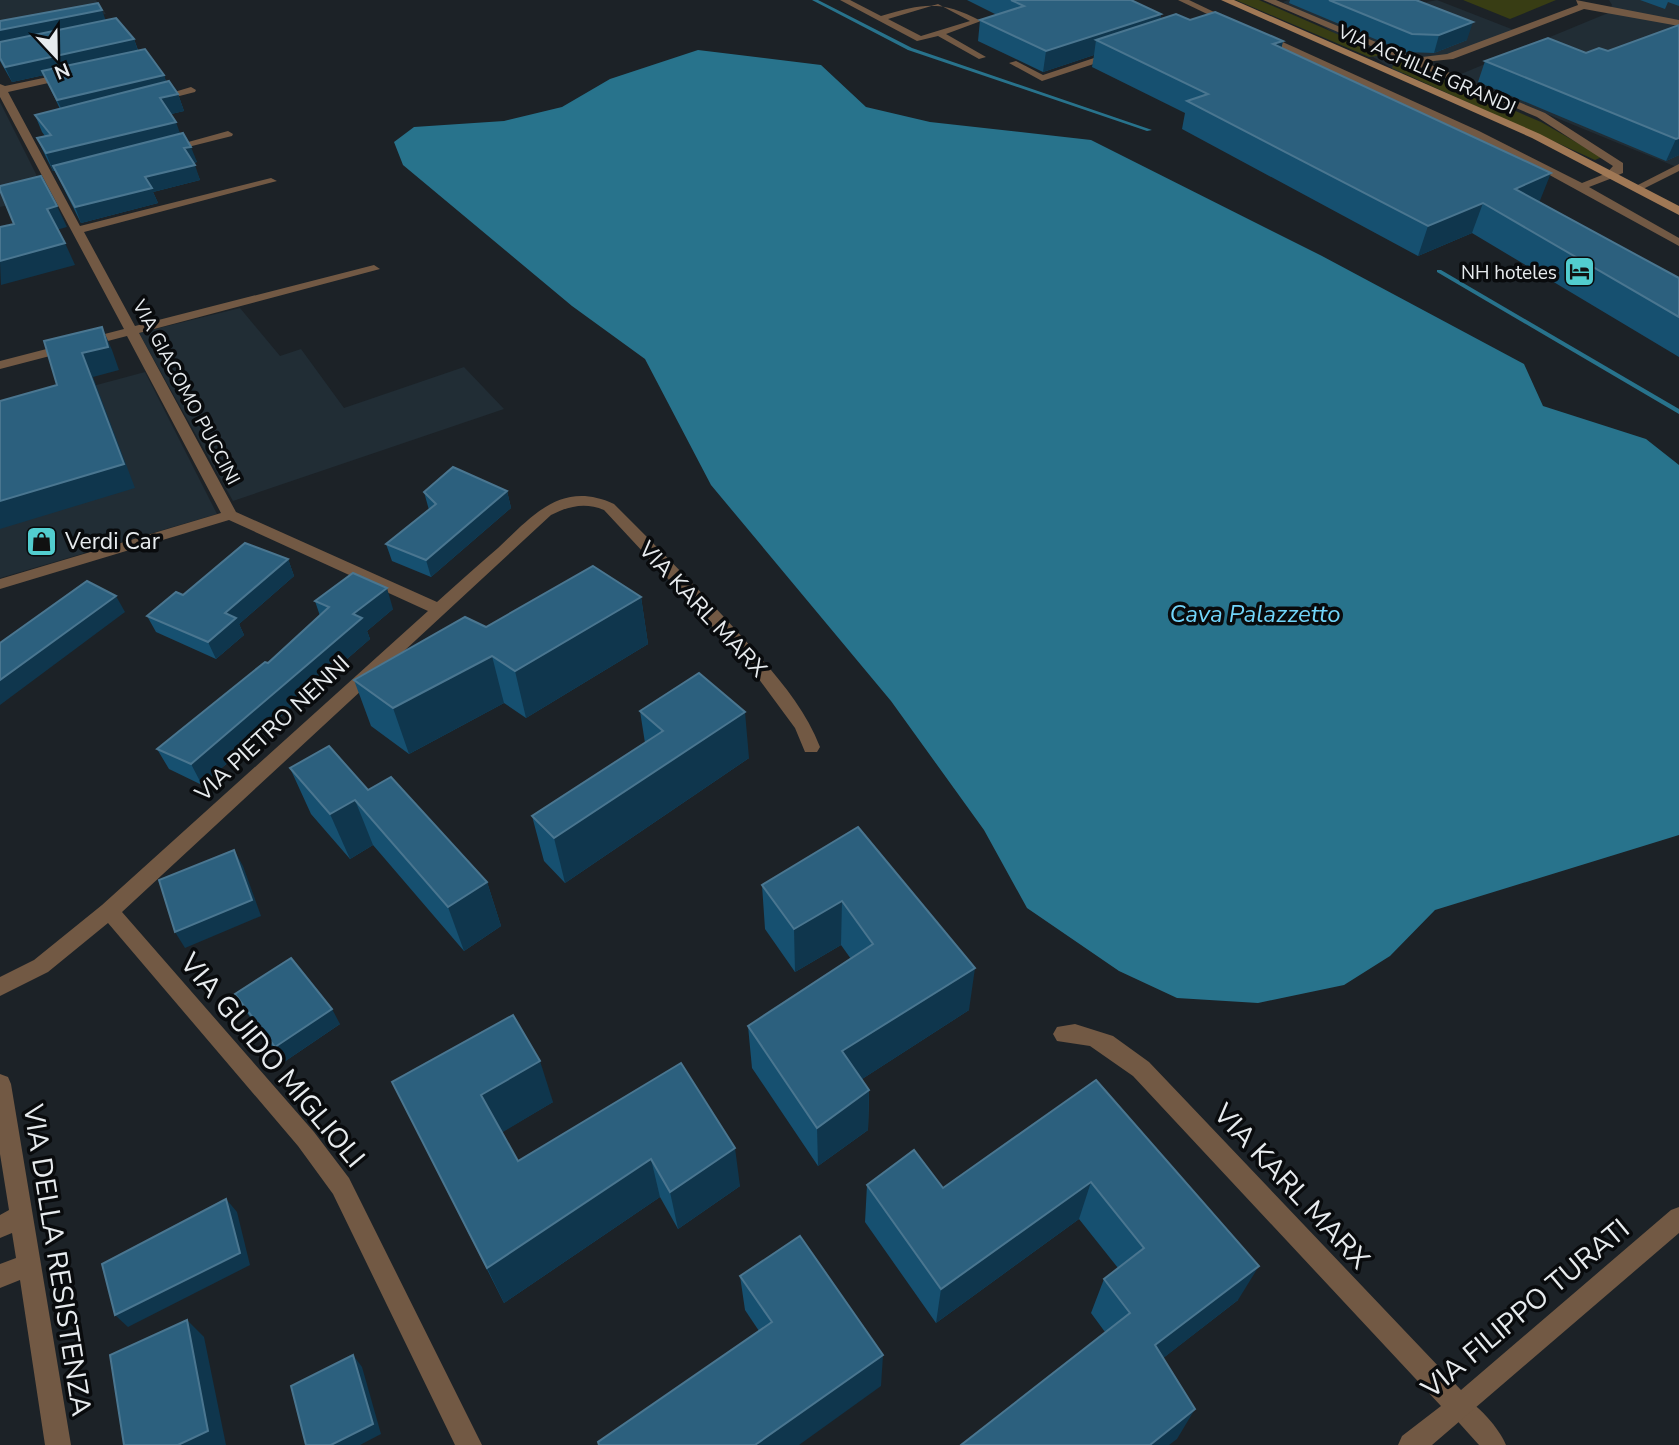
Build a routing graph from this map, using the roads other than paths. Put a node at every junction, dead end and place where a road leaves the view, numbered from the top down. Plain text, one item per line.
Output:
1 (844, 0) edge
2 (1182, 0) edge
3 (1226, 0) edge
4 (1268, 0) edge
5 (1582, 3) edge
6 (1199, 8) junction
7 (1185, 12) dead end
8 (880, 19) junction
9 (1679, 23) edge
10 (1237, 25) edge
11 (1250, 30) edge
12 (938, 33) junction
13 (1120, 52) edge
14 (1400, 56) junction
15 (982, 57) dead end
16 (1449, 57) junction
17 (1013, 63) dead end
18 (1374, 64) junction
19 (77, 74) edge
20 (1445, 75) junction
21 (1, 88) edge
22 (191, 90) dead end
23 (139, 103) edge
24 (228, 134) dead end
25 (151, 153) edge
26 (1679, 167) edge
27 (1611, 174) junction
28 (271, 181) dead end
29 (1582, 186) junction
30 (1637, 188) junction
31 (1679, 211) edge
32 (77, 230) junction
33 (1679, 243) edge
34 (374, 269) dead end
35 (131, 331) junction
36 (0, 365) edge
37 (573, 501) joint
38 (230, 515) junction
39 (0, 584) edge
40 (438, 609) junction
41 (811, 747) dead end
42 (109, 911) junction
43 (0, 987) edge
44 (1064, 1034) dead end
45 (0, 1084) edge
46 (1679, 1218) edge
47 (11, 1222) edge
48 (29, 1265) junction
49 (0, 1276) edge
50 (1460, 1407) junction
51 (58, 1445) edge
52 (469, 1445) edge
53 (1411, 1445) edge
54 (1494, 1445) edge

1 - 8 lane
2 - 6 lane
3 - 18 main road, VIA ACHILLE GRANDI
4 - 14 street, VIA ACHILLE GRANDI
5 - 9 street
5 - 16 street
6 - 7 lane
6 - 10 lane
8 - 12 lane
8 - 12 lane
11 - 29 lane
12 - 15 lane
13 - 17 lane
14 - 16 street
14 - 18 street
14 - 20 street, VIA ACHILLE GRANDI
16 - 20 street
18 - 27 main road, VIA ACHILLE GRANDI
19 - 21 street
20 - 27 street, VIA ACHILLE GRANDI
21 - 32 street, VIA GIACOMO PUCCINI
22 - 23 street
24 - 25 street
26 - 30 lane
27 - 29 lane
27 - 30 main road, VIA ACHILLE GRANDI
28 - 32 street
29 - 33 lane
30 - 31 main road, VIA ACHILLE GRANDI
32 - 35 street, VIA GIACOMO PUCCINI
34 - 35 street
35 - 36 street
35 - 38 street, VIA GIACOMO PUCCINI
37 - 40 street, VIA PIETRO NENNI
37 - 41 street, VIA KARL MARX
38 - 39 street
38 - 40 street, VIA GIACOMO PUCCINI
40 - 42 street, VIA PIETRO NENNI
42 - 43 street, VIA PIETRO NENNI
42 - 52 street, VIA GUIDO MIGLIOLI
44 - 50 street, VIA KARL MARX
45 - 47 street, VIA DELLA RESISTENZA
46 - 50 street, VIA FILIPPO TURATI
47 - 48 street, VIA DELLA RESISTENZA
48 - 49 street
48 - 51 street, VIA DELLA RESISTENZA
50 - 53 street, VIA FILIPPO TURATI
50 - 54 lane

